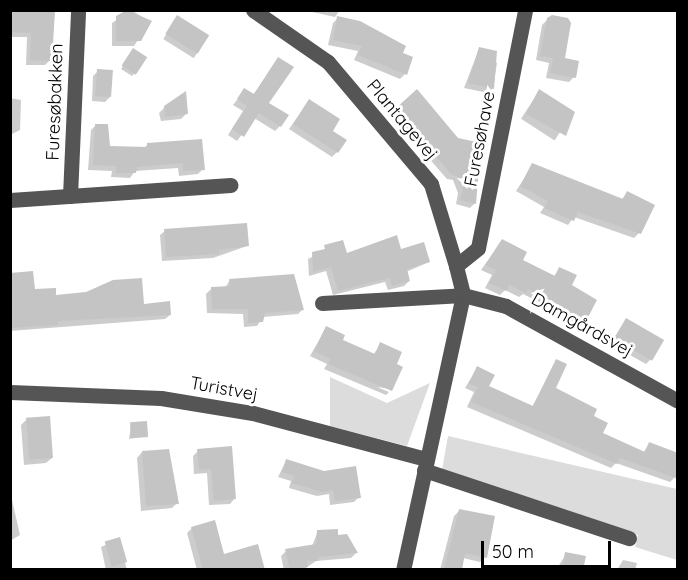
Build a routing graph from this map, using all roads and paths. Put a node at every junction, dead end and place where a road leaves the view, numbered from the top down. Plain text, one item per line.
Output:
1 (78, 10) edge
2 (253, 10) edge
3 (525, 10) edge
4 (230, 185) dead end
5 (70, 196) junction
6 (10, 200) edge
7 (456, 266) junction
8 (463, 295) junction
9 (322, 303) dead end
10 (10, 392) edge
11 (678, 401) edge
12 (425, 464) junction
13 (629, 538) dead end
14 (404, 570) edge

1 - 5 street, Furesøbakken
2 - 7 street, Plantagevej
3 - 7 street, Furesøhave
4 - 5 street
5 - 6 street
7 - 8 street, Plantagevej
8 - 9 street
8 - 11 street, Damgårdsvej
8 - 12 street, Plantagevej
10 - 12 street, Turistvej
12 - 13 street, Turistvej
12 - 14 street, Plantagevej

